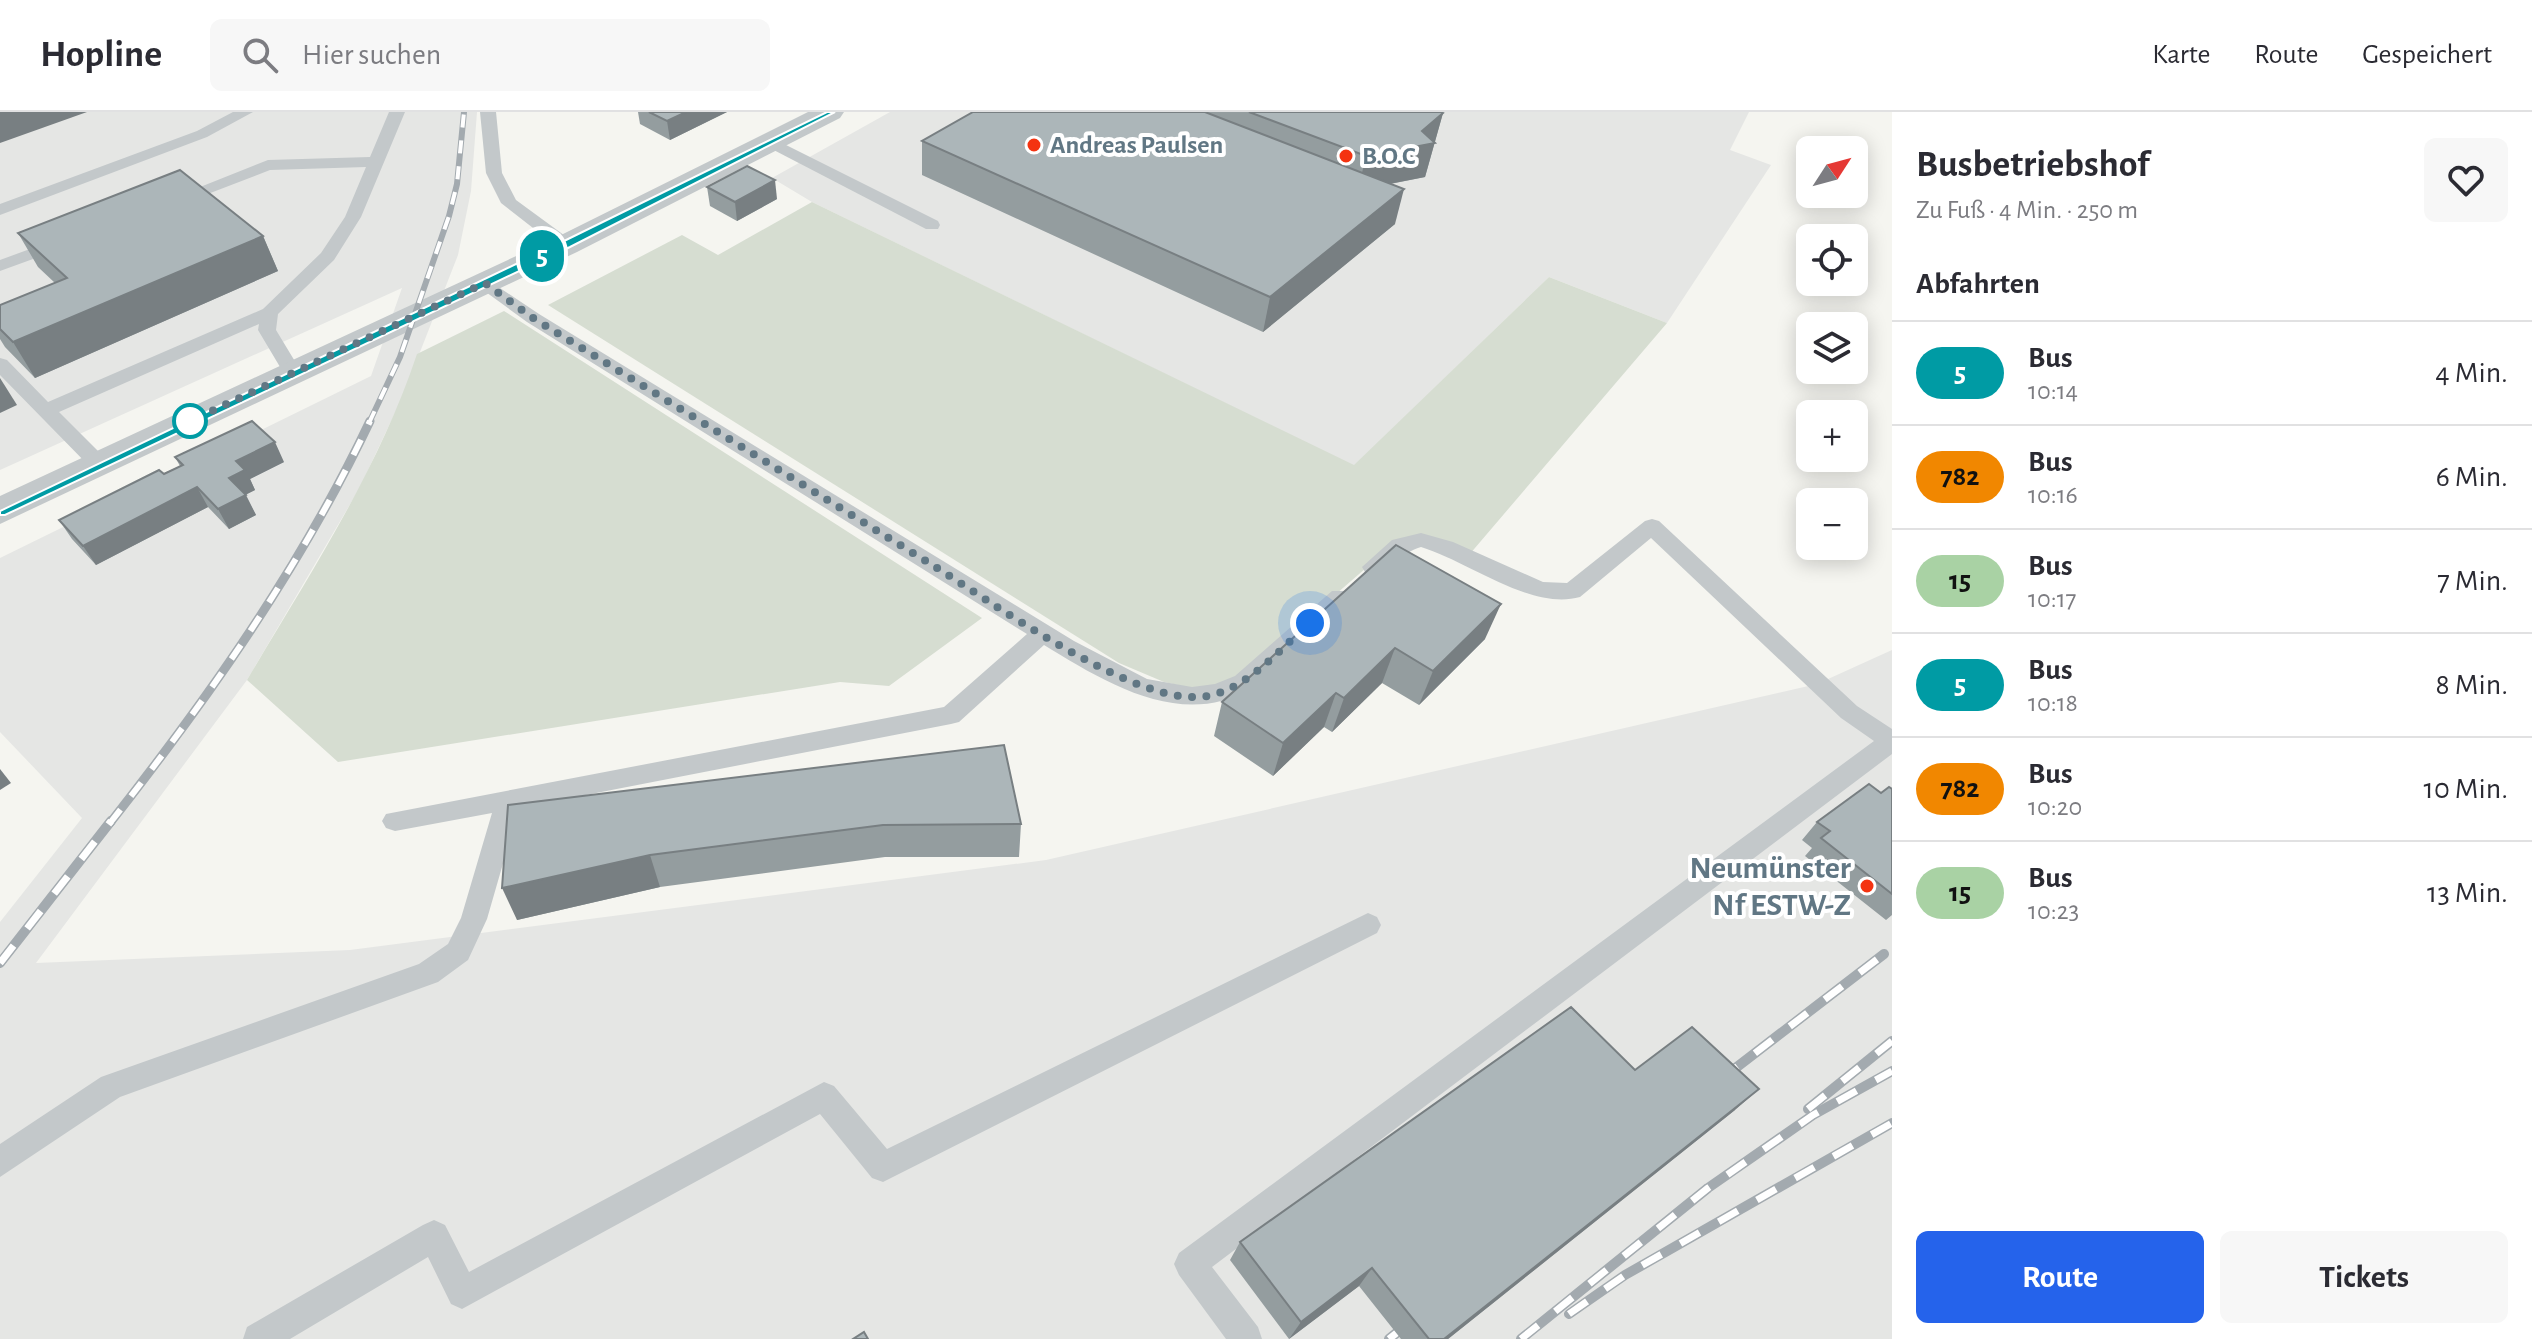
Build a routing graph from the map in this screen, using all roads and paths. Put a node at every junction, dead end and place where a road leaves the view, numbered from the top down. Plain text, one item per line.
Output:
1 (245, 112) edge
2 (397, 112) edge
3 (488, 112) edge
4 (830, 112) edge
5 (772, 143) junction
6 (376, 162) junction
7 (0, 210) edge
8 (149, 210) edge
9 (932, 225) dead end
10 (75, 238) edge
11 (566, 245) junction
12 (0, 266) edge
13 (485, 283) junction
14 (269, 313) junction
15 (0, 364) edge
16 (293, 373) junction
17 (46, 410) junction
18 (99, 464) junction
19 (0, 511) edge
20 (1043, 633) junction
21 (1892, 741) edge
22 (508, 801) junction
23 (395, 821) dead end
24 (1368, 925) dead end
25 (0, 1162) edge
26 (259, 1339) edge
27 (1246, 1339) edge

1 - 7 lane
2 - 6 lane
3 - 11 lane
4 - 5 street
5 - 9 lane
5 - 11 street
6 - 8 lane
6 - 14 lane
10 - 12 lane
11 - 13 street
13 - 16 street
13 - 20 lane
14 - 16 lane
14 - 17 lane
15 - 17 lane
16 - 18 street
17 - 18 lane
18 - 19 street
20 - 21 lane
20 - 22 lane
21 - 27 lane
22 - 23 lane
22 - 25 lane
24 - 26 lane

